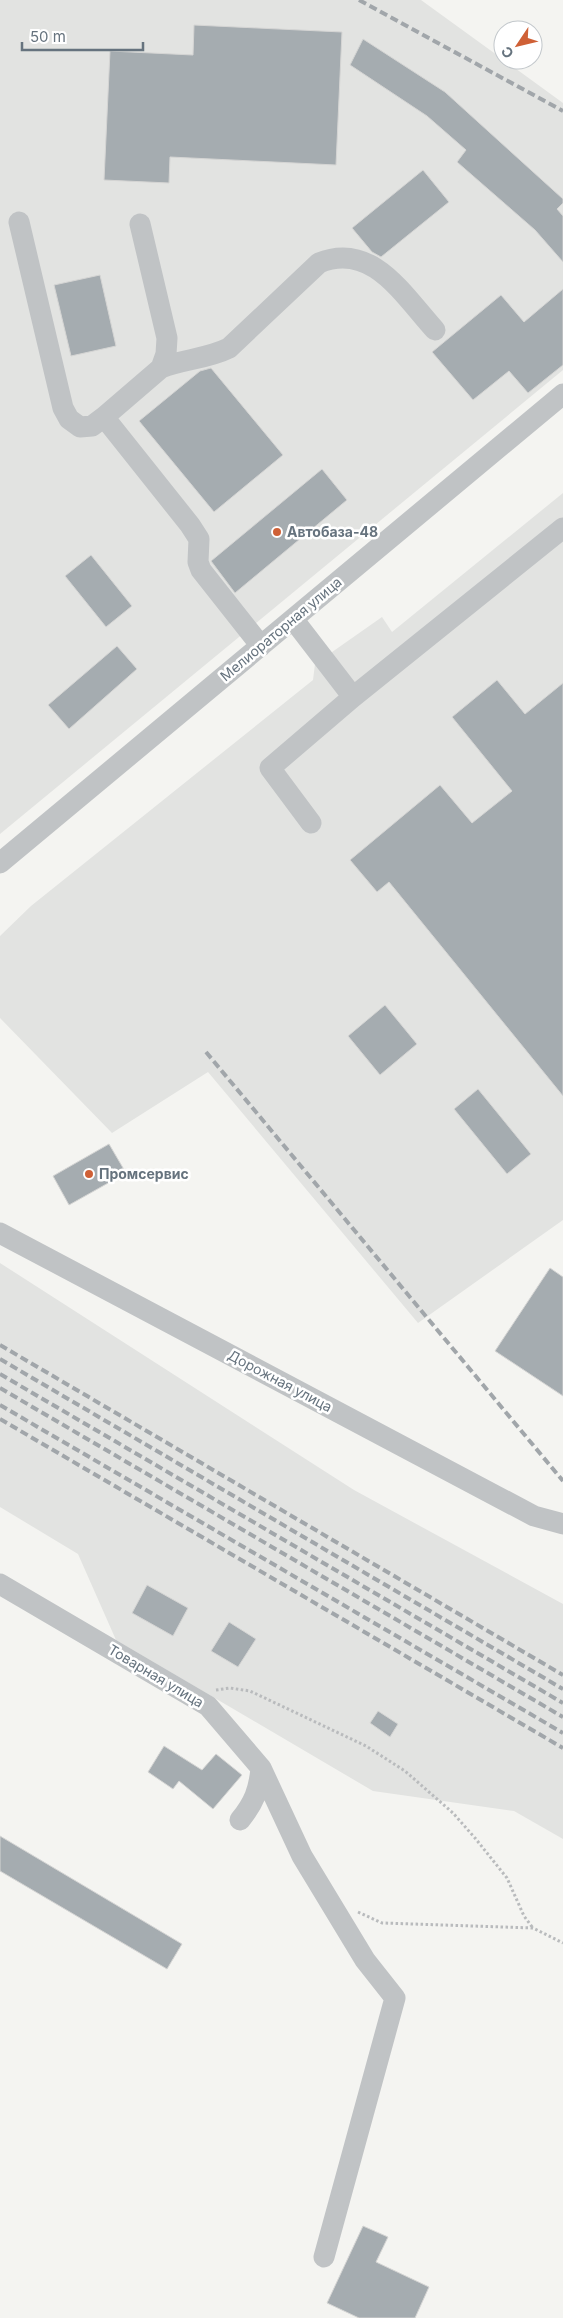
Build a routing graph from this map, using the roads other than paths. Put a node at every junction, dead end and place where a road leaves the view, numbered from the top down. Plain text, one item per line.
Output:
1 (19, 222) dead end
2 (140, 224) dead end
3 (435, 330) dead end
4 (161, 368) junction
5 (563, 394) edge
6 (104, 416) junction
7 (563, 528) edge
8 (293, 619) junction
9 (261, 646) junction
10 (353, 697) junction
11 (311, 823) dead end
12 (0, 863) edge
13 (0, 1233) edge
14 (563, 1524) edge
15 (0, 1584) edge
16 (261, 1768) junction
17 (240, 1820) dead end
18 (324, 2257) dead end

1 - 6 street
2 - 4 street
3 - 4 street
4 - 6 street
5 - 8 street, Мелиораторная улица
6 - 9 street
7 - 10 street
8 - 9 street, Мелиораторная улица
8 - 10 street
9 - 12 street, Мелиораторная улица
10 - 11 street
13 - 14 street, Дорожная улица
15 - 16 street, Товарная улица
16 - 17 street
16 - 18 street, Товарная улица

